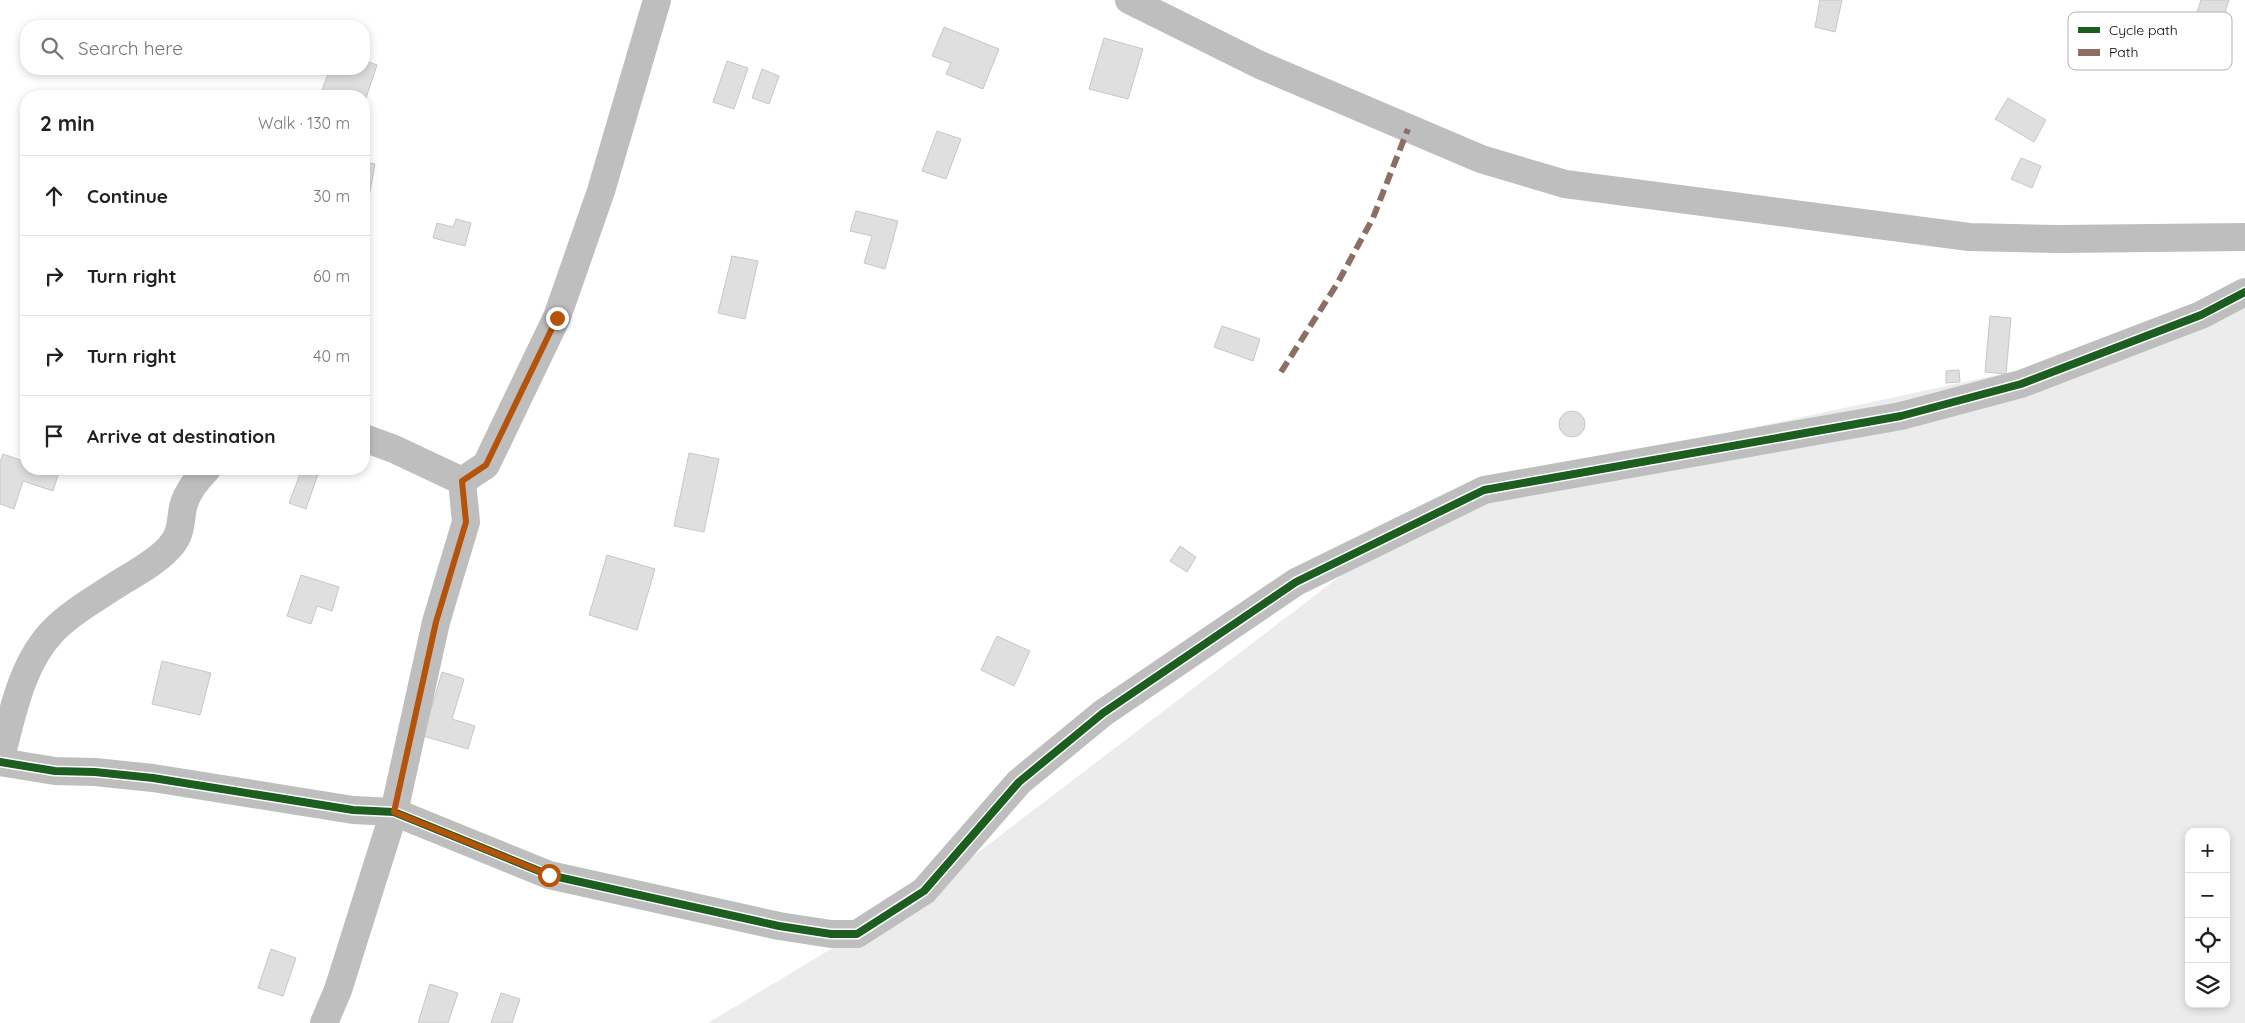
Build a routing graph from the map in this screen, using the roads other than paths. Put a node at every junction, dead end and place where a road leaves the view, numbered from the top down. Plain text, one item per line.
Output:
1 (657, 0) edge
2 (1129, 0) edge
3 (2245, 237) edge
4 (2245, 292) edge
5 (370, 440) edge
6 (202, 475) edge
7 (462, 481) junction
8 (0, 761) edge
9 (394, 812) junction
10 (324, 1023) edge

1 - 7 street
2 - 3 street
4 - 9 street
5 - 7 street
6 - 8 street
7 - 9 street
8 - 9 street
9 - 10 street

